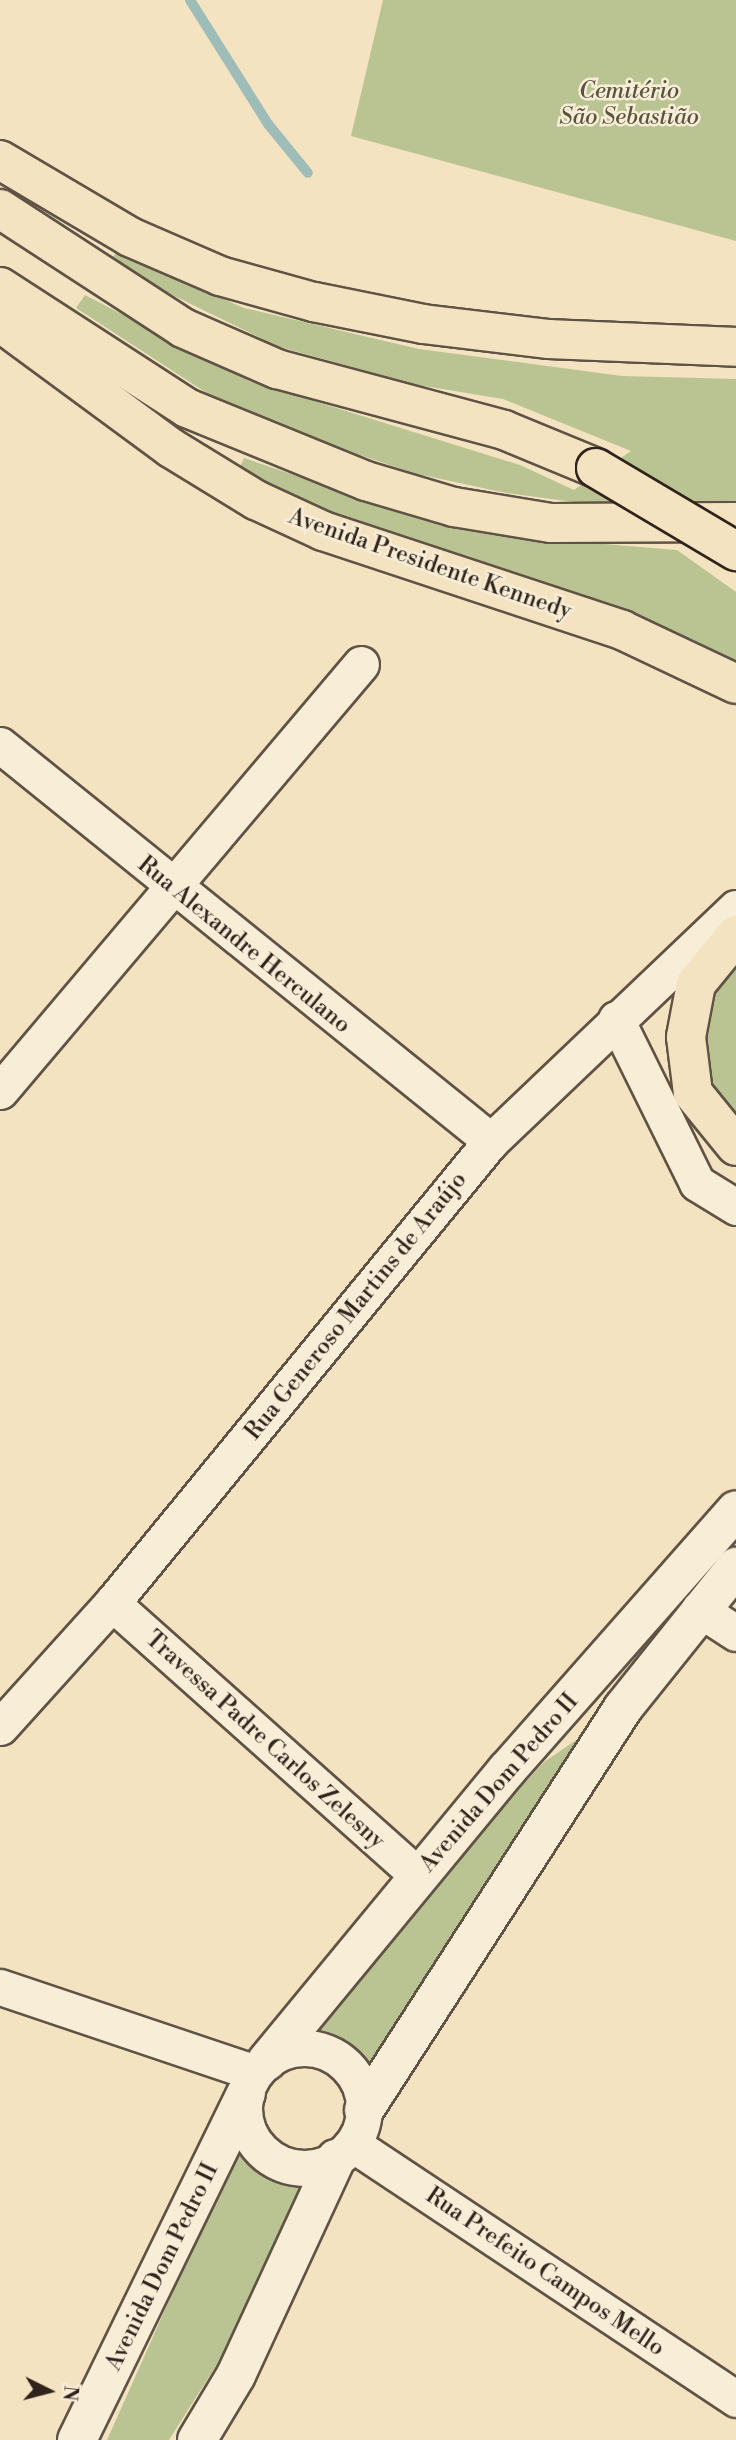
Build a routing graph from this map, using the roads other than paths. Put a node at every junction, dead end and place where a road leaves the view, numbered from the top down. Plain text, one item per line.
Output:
1 (0, 160) edge
2 (0, 209) edge
3 (0, 287) edge
4 (0, 322) edge
5 (736, 347) edge
6 (736, 522) edge
7 (736, 551) edge
8 (361, 664) dead end
9 (736, 684) edge
10 (0, 745) edge
11 (173, 889) junction
12 (736, 908) edge
13 (736, 935) edge
14 (616, 1019) junction
15 (0, 1091) edge
16 (491, 1141) junction
17 (736, 1146) edge
18 (736, 1206) edge
19 (736, 1510) edge
20 (736, 1567) edge
21 (111, 1603) junction
22 (699, 1609) junction
23 (736, 1633) edge
24 (0, 1727) edge
25 (419, 1877) junction
26 (0, 1987) edge
27 (256, 2076) junction
28 (351, 2138) junction
29 (736, 2399) edge
30 (77, 2440) edge
31 (197, 2440) edge

1 - 5 highway
2 - 7 highway, bridge
3 - 6 highway
4 - 9 highway, Avenida Presidente Kennedy
8 - 11 street
10 - 11 street, Rua Alexandre Herculano
11 - 15 street
11 - 16 street, Rua Alexandre Herculano
12 - 14 street, Rua Generoso Martins de Araújo
13 - 17 highway
14 - 16 street, Rua Generoso Martins de Araújo
14 - 18 street
16 - 21 street, Rua Generoso Martins de Araújo
19 - 25 main road, Avenida Dom Pedro II
20 - 22 main road, Avenida Dom Pedro II
21 - 24 street, Rua Generoso Martins de Araújo
21 - 25 street, Travessa Padre Carlos Zelesny
22 - 23 street
22 - 28 main road, Avenida Dom Pedro II
25 - 27 main road, Avenida Dom Pedro II
26 - 27 street
27 - 28 street
27 - 28 street
27 - 30 main road, Avenida Dom Pedro II
28 - 29 street, Rua Prefeito Campos Mello
28 - 31 main road, Avenida Dom Pedro II

